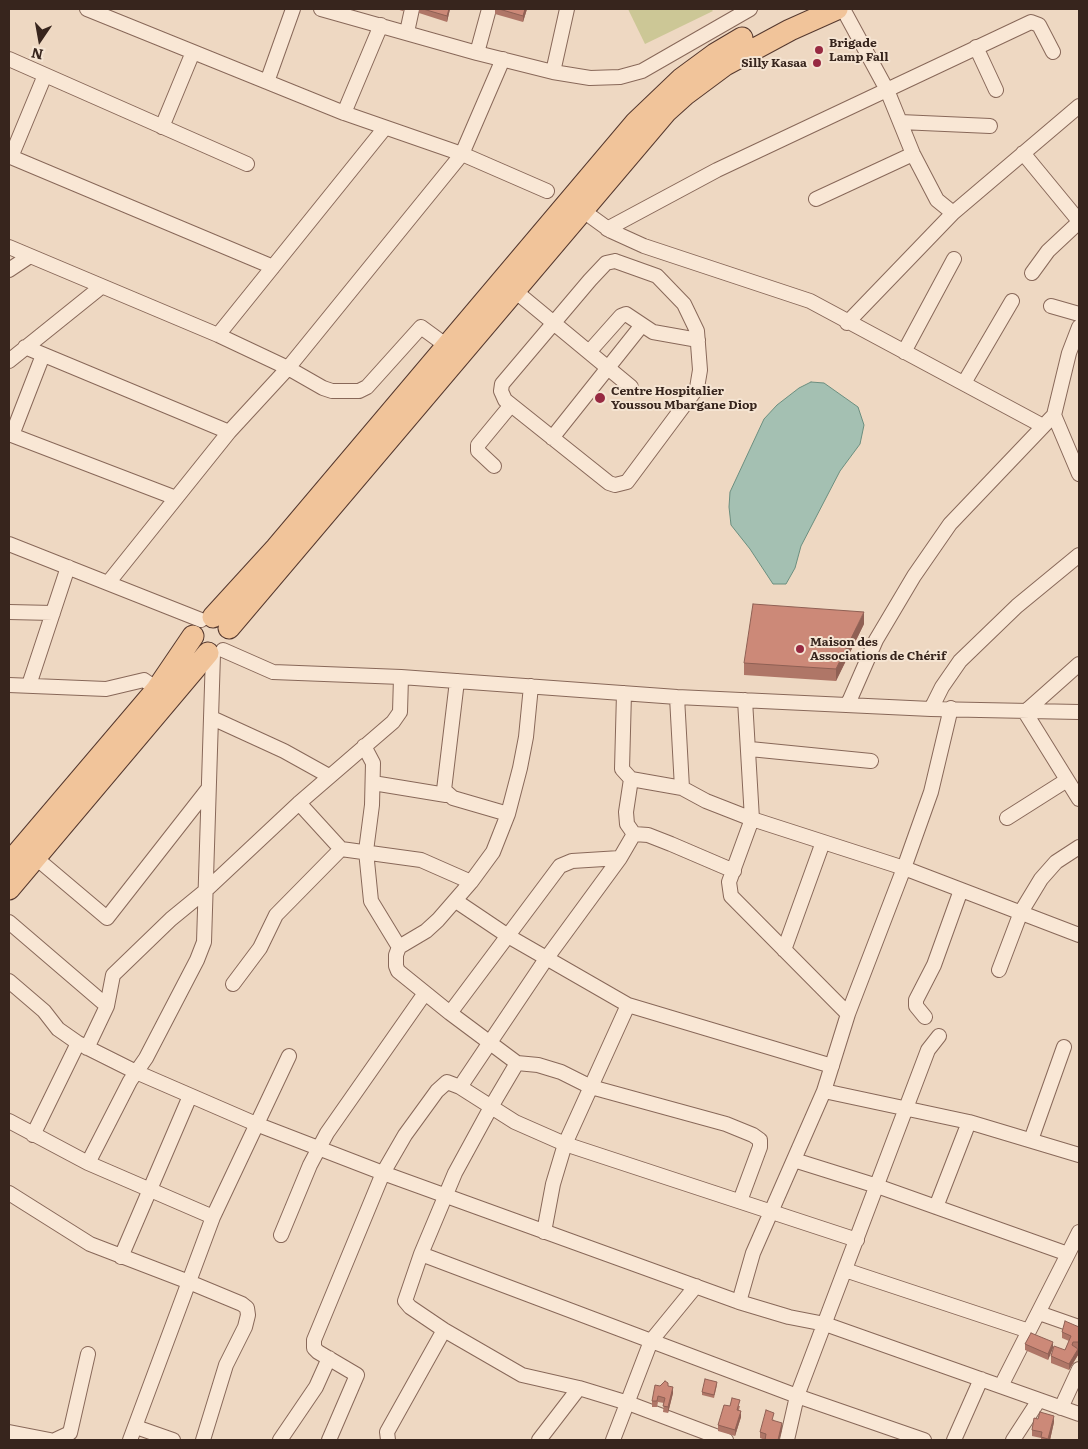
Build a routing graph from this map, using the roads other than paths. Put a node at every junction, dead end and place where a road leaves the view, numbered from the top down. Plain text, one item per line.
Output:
1 (87, 9) edge
2 (293, 9) edge
3 (321, 9) edge
4 (412, 9) edge
5 (489, 9) edge
6 (567, 9) edge
7 (750, 9) edge
8 (803, 9) edge
9 (837, 9) edge
10 (843, 9) edge
11 (337, 11) edge
12 (722, 15) edge
13 (381, 25) junction
14 (407, 32) junction
15 (976, 47) junction
16 (193, 52) junction
17 (1053, 52) dead end
18 (477, 53) junction
19 (9, 59) edge
20 (503, 59) junction
21 (553, 72) junction
22 (45, 74) junction
23 (267, 82) junction
24 (887, 90) junction
25 (996, 90) dead end
26 (1078, 109) edge
27 (344, 113) junction
28 (900, 122) junction
29 (990, 126) dead end
30 (162, 127) junction
31 (384, 129) junction
32 (1023, 153) junction
33 (462, 154) junction
34 (913, 154) junction
35 (247, 164) dead end
36 (546, 191) dead end
37 (816, 199) dead end
38 (582, 210) junction
39 (954, 213) junction
40 (1079, 222) edge
41 (607, 229) junction
42 (9, 247) edge
43 (30, 256) junction
44 (954, 259) dead end
45 (273, 267) junction
46 (9, 270) edge
47 (1032, 273) dead end
48 (508, 286) junction
49 (101, 287) junction
50 (1012, 301) dead end
51 (1051, 306) dead end
52 (1079, 314) edge
53 (554, 323) junction
54 (848, 323) junction
55 (642, 325) junction
56 (1079, 326) edge
57 (218, 335) junction
58 (698, 340) junction
59 (447, 346) junction
60 (25, 347) junction
61 (589, 352) junction
62 (904, 352) junction
63 (43, 355) junction
64 (1074, 357) edge
65 (9, 361) edge
66 (288, 368) junction
67 (607, 368) junction
68 (964, 382) junction
69 (631, 387) dead end
70 (511, 405) junction
71 (1054, 414) junction
72 (1043, 426) junction
73 (229, 432) junction
74 (11, 434) edge
75 (552, 438) junction
76 (494, 466) dead end
77 (1079, 474) edge
78 (176, 498) junction
79 (9, 544) edge
80 (1079, 556) edge
81 (68, 568) junction
82 (108, 583) junction
83 (9, 612) edge
84 (54, 613) junction
85 (209, 625) junction
86 (215, 652) junction
87 (1079, 664) edge
88 (401, 677) junction
89 (457, 681) junction
90 (9, 685) edge
91 (29, 685) junction
92 (531, 686) junction
93 (157, 689) junction
94 (624, 693) junction
95 (677, 697) junction
96 (745, 700) junction
97 (848, 704) junction
98 (951, 708) junction
99 (932, 709) junction
100 (1025, 712) junction
101 (1079, 712) edge
102 (212, 718) junction
103 (364, 746) junction
104 (750, 749) junction
105 (871, 761) dead end
106 (328, 776) junction
107 (631, 778) junction
108 (1067, 780) junction
109 (373, 783) junction
110 (682, 788) junction
111 (208, 789) junction
112 (446, 794) junction
113 (1079, 799) edge
114 (299, 803) junction
115 (508, 814) junction
116 (1007, 818) dead end
117 (752, 819) junction
118 (634, 834) junction
119 (823, 842) junction
120 (1079, 847) edge
121 (340, 849) junction
122 (366, 851) junction
123 (36, 858) junction
124 (620, 858) junction
125 (9, 863) edge
126 (904, 868) junction
127 (734, 871) junction
128 (471, 882) junction
129 (9, 889) edge
130 (961, 890) junction
131 (204, 892) junction
132 (456, 901) junction
133 (1021, 912) junction
134 (9, 922) edge
135 (1079, 935) edge
136 (508, 936) junction
137 (399, 947) junction
138 (784, 950) junction
139 (546, 959) junction
140 (999, 970) dead end
141 (9, 981) edge
142 (233, 984) dead end
143 (425, 993) junction
144 (628, 1004) junction
145 (107, 1006) junction
146 (450, 1013) junction
147 (848, 1014) junction
148 (926, 1017) dead end
149 (939, 1036) dead end
150 (488, 1043) junction
151 (83, 1046) junction
152 (1064, 1047) dead end
153 (289, 1056) dead end
154 (517, 1064) junction
155 (832, 1066) junction
156 (136, 1072) junction
157 (460, 1086) junction
158 (591, 1087) junction
159 (824, 1091) junction
160 (190, 1096) junction
161 (490, 1107) junction
162 (905, 1110) junction
163 (9, 1122) edge
164 (969, 1122) junction
165 (256, 1124) junction
166 (34, 1135) junction
167 (1030, 1140) junction
168 (565, 1144) junction
169 (319, 1148) junction
170 (1079, 1155) edge
171 (794, 1160) junction
172 (88, 1163) junction
173 (383, 1173) junction
174 (877, 1186) junction
175 (148, 1189) junction
176 (9, 1193) edge
177 (445, 1195) junction
178 (740, 1201) junction
179 (936, 1207) junction
180 (772, 1212) junction
181 (213, 1217) junction
182 (544, 1232) junction
183 (1079, 1232) edge
184 (281, 1235) dead end
185 (857, 1240) junction
186 (421, 1254) junction
187 (1068, 1254) junction
188 (120, 1257) junction
189 (845, 1270) junction
190 (189, 1282) junction
191 (696, 1286) junction
192 (739, 1302) junction
193 (1038, 1313) junction
194 (825, 1324) junction
195 (1079, 1327) edge
196 (444, 1330) junction
197 (1029, 1331) junction
198 (651, 1341) junction
199 (88, 1354) dead end
200 (329, 1358) junction
201 (1079, 1369) edge
202 (981, 1379) junction
203 (1002, 1386) junction
204 (579, 1388) junction
205 (797, 1396) junction
206 (1039, 1400) junction
207 (628, 1403) junction
208 (1061, 1408) junction
209 (1079, 1414) edge
210 (136, 1426) junction
211 (9, 1432) edge
212 (23, 1438) edge
213 (50, 1440) edge
214 (55, 1440) edge
215 (130, 1440) edge
216 (173, 1440) edge
217 (202, 1440) edge
218 (280, 1440) edge
219 (329, 1440) edge
220 (388, 1440) edge
221 (539, 1440) edge
222 (614, 1440) edge
223 (726, 1440) edge
224 (787, 1440) edge
225 (924, 1440) edge
226 (954, 1440) edge
227 (1013, 1440) edge

1 - 16 street
2 - 23 street
3 - 11 street
4 - 14 street
5 - 18 street
6 - 21 street
7 - 12 street
8 - 48 main road
9 - 38 main road
10 - 24 street
11 - 13 street
12 - 21 street
13 - 14 street
13 - 27 street
14 - 18 street
15 - 17 street
15 - 24 street
15 - 25 street
16 - 23 street
16 - 30 street
18 - 20 street
19 - 22 street
20 - 21 street
20 - 33 street
22 - 30 street
22 - 45 street
23 - 27 street
24 - 28 street
24 - 41 street
26 - 32 street
27 - 31 street
28 - 29 street
28 - 34 street
30 - 35 street
31 - 33 street
31 - 45 street
32 - 39 street
32 - 40 street
33 - 36 street
33 - 66 street
34 - 37 street
34 - 39 street
38 - 41 street
38 - 48 main road
39 - 54 street
40 - 47 street
41 - 54 street
42 - 43 street
43 - 46 street
43 - 49 street
44 - 62 street
45 - 57 street
48 - 53 street
48 - 59 main road
48 - 85 main road
49 - 57 street
49 - 60 street
50 - 68 street
51 - 52 street
53 - 58 street
53 - 61 street
53 - 70 street
54 - 62 street
55 - 58 street
55 - 61 street
55 - 67 street
56 - 64 street
57 - 66 street
58 - 75 street
59 - 66 street
59 - 85 main road
60 - 63 street
60 - 65 street
61 - 67 street
62 - 68 street
63 - 73 street
63 - 74 street
64 - 71 street
66 - 73 street
67 - 69 street
67 - 75 street
68 - 72 street
70 - 75 street
70 - 76 street
71 - 72 street
71 - 77 street
72 - 97 street
73 - 78 street
74 - 78 street
78 - 82 street
79 - 81 street
80 - 99 street
81 - 82 street
81 - 84 street
82 - 85 street
83 - 84 street
84 - 91 street
85 - 86 main road
85 - 86 main road
85 - 93 main road
86 - 88 street
86 - 102 street
86 - 123 main road
87 - 100 street
88 - 89 street
88 - 103 street
89 - 92 street
89 - 112 street
90 - 91 street
91 - 93 street
92 - 94 street
92 - 115 street
93 - 125 main road
94 - 95 street
94 - 107 street
95 - 96 street
95 - 110 street
96 - 97 street
96 - 104 street
97 - 99 street
98 - 99 street
98 - 100 street
98 - 126 street
100 - 101 street
100 - 108 street
102 - 106 street
102 - 111 street
103 - 106 street
103 - 109 street
104 - 105 street
104 - 117 street
106 - 114 street
107 - 110 street
107 - 118 street
108 - 113 street
108 - 116 street
109 - 112 street
109 - 122 street
110 - 117 street
111 - 123 street
111 - 131 street
112 - 115 street
114 - 121 street
114 - 131 street
115 - 128 street
117 - 119 street
117 - 127 street
118 - 124 street
118 - 127 street
119 - 126 street
119 - 138 street
120 - 133 street
121 - 122 street
121 - 142 street
122 - 128 street
122 - 137 street
123 - 129 main road
124 - 136 street
124 - 139 street
126 - 130 street
126 - 147 street
127 - 138 street
128 - 132 street
130 - 133 street
130 - 148 street
131 - 145 street
131 - 156 street
132 - 136 street
132 - 137 street
133 - 135 street
133 - 140 street
134 - 145 street
136 - 139 street
136 - 146 street
137 - 143 street
138 - 147 street
139 - 144 street
139 - 150 street
141 - 151 street
143 - 146 street
143 - 169 street
144 - 155 street
144 - 158 street
145 - 151 street
146 - 150 street
147 - 155 street
149 - 162 street
150 - 154 street
150 - 157 street
151 - 156 street
151 - 166 street
152 - 167 street
153 - 165 street
154 - 158 street
154 - 161 street
155 - 159 street
156 - 160 street
156 - 172 street
157 - 161 street
157 - 173 street
158 - 168 street
158 - 178 street
159 - 162 street
159 - 171 street
160 - 165 street
160 - 175 street
161 - 168 street
161 - 177 street
162 - 164 street
162 - 174 street
163 - 166 street
164 - 167 street
164 - 179 street
165 - 169 street
165 - 181 street
166 - 172 street
167 - 170 street
168 - 178 street
168 - 182 street
169 - 173 street
169 - 184 street
171 - 174 street
171 - 180 street
172 - 175 street
173 - 177 street
173 - 200 street
174 - 179 street
174 - 185 street
175 - 181 street
175 - 188 street
176 - 188 street
177 - 182 street
177 - 186 street
178 - 180 street
179 - 187 street
180 - 185 street
180 - 192 street
181 - 190 street
182 - 191 street
183 - 187 street
185 - 189 street
186 - 196 street
186 - 198 street
187 - 193 street
188 - 190 street
189 - 194 street
189 - 197 street
190 - 210 street
190 - 217 street
191 - 192 street
191 - 198 street
192 - 194 street
193 - 195 street
193 - 197 street
194 - 202 street
194 - 205 street
196 - 204 street
196 - 220 street
197 - 203 street
198 - 205 street
198 - 207 street
199 - 214 street
200 - 218 street
200 - 219 street
201 - 208 street
202 - 203 street
202 - 226 street
203 - 206 street
204 - 207 street
204 - 221 street
205 - 224 street
205 - 225 street
206 - 208 street
206 - 227 street
207 - 222 street
207 - 223 street
208 - 209 street
210 - 215 street
210 - 216 street
211 - 212 street
212 - 213 street

